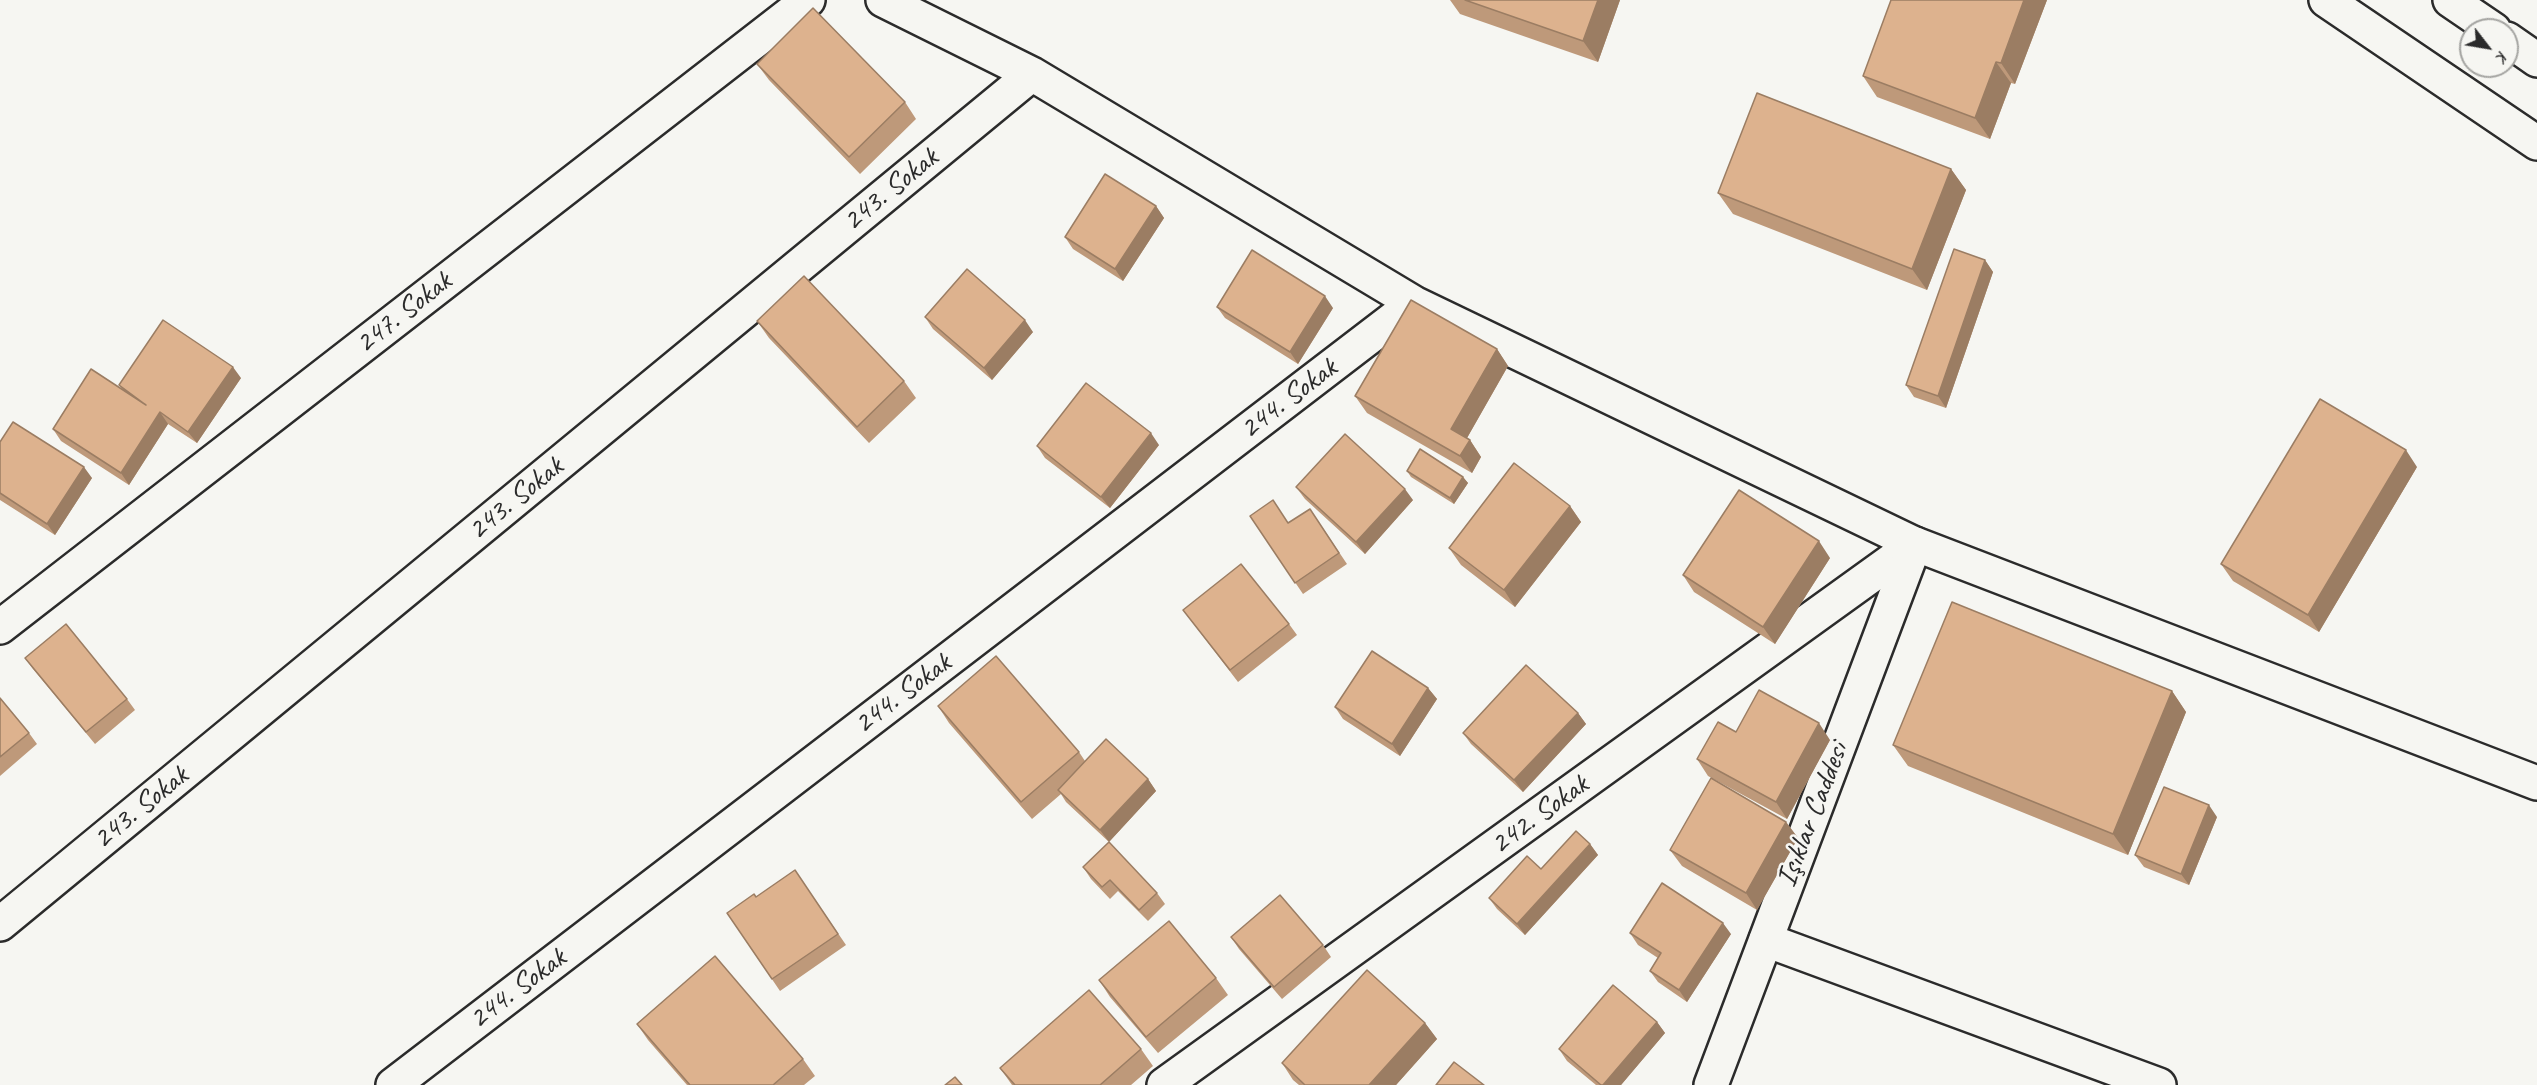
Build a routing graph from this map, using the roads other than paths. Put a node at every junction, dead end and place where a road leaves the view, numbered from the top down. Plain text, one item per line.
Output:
1 (808, 0) edge
2 (883, 0) edge
3 (2326, 0) edge
4 (2450, 0) edge
5 (2476, 18) edge
6 (2519, 47) edge
7 (2537, 60) edge
8 (1032, 74) junction
9 (2537, 143) edge
10 (1414, 303) junction
11 (1915, 544) junction
12 (0, 627) edge
13 (2537, 783) edge
14 (0, 924) edge
15 (1766, 940) junction
16 (393, 1085) edge
17 (1164, 1085) edge
18 (1711, 1085) edge
19 (2159, 1085) edge

1 - 12 main road, 247. Sokak
2 - 8 main road
3 - 9 main road
4 - 5 main road
6 - 7 main road
8 - 10 main road
8 - 14 main road, 243. Sokak
10 - 11 main road
10 - 16 main road, 244. Sokak
11 - 13 main road
11 - 15 main road, Işıklar Caddesi
11 - 17 main road, 242. Sokak
15 - 18 main road, Işıklar Caddesi
15 - 19 main road

